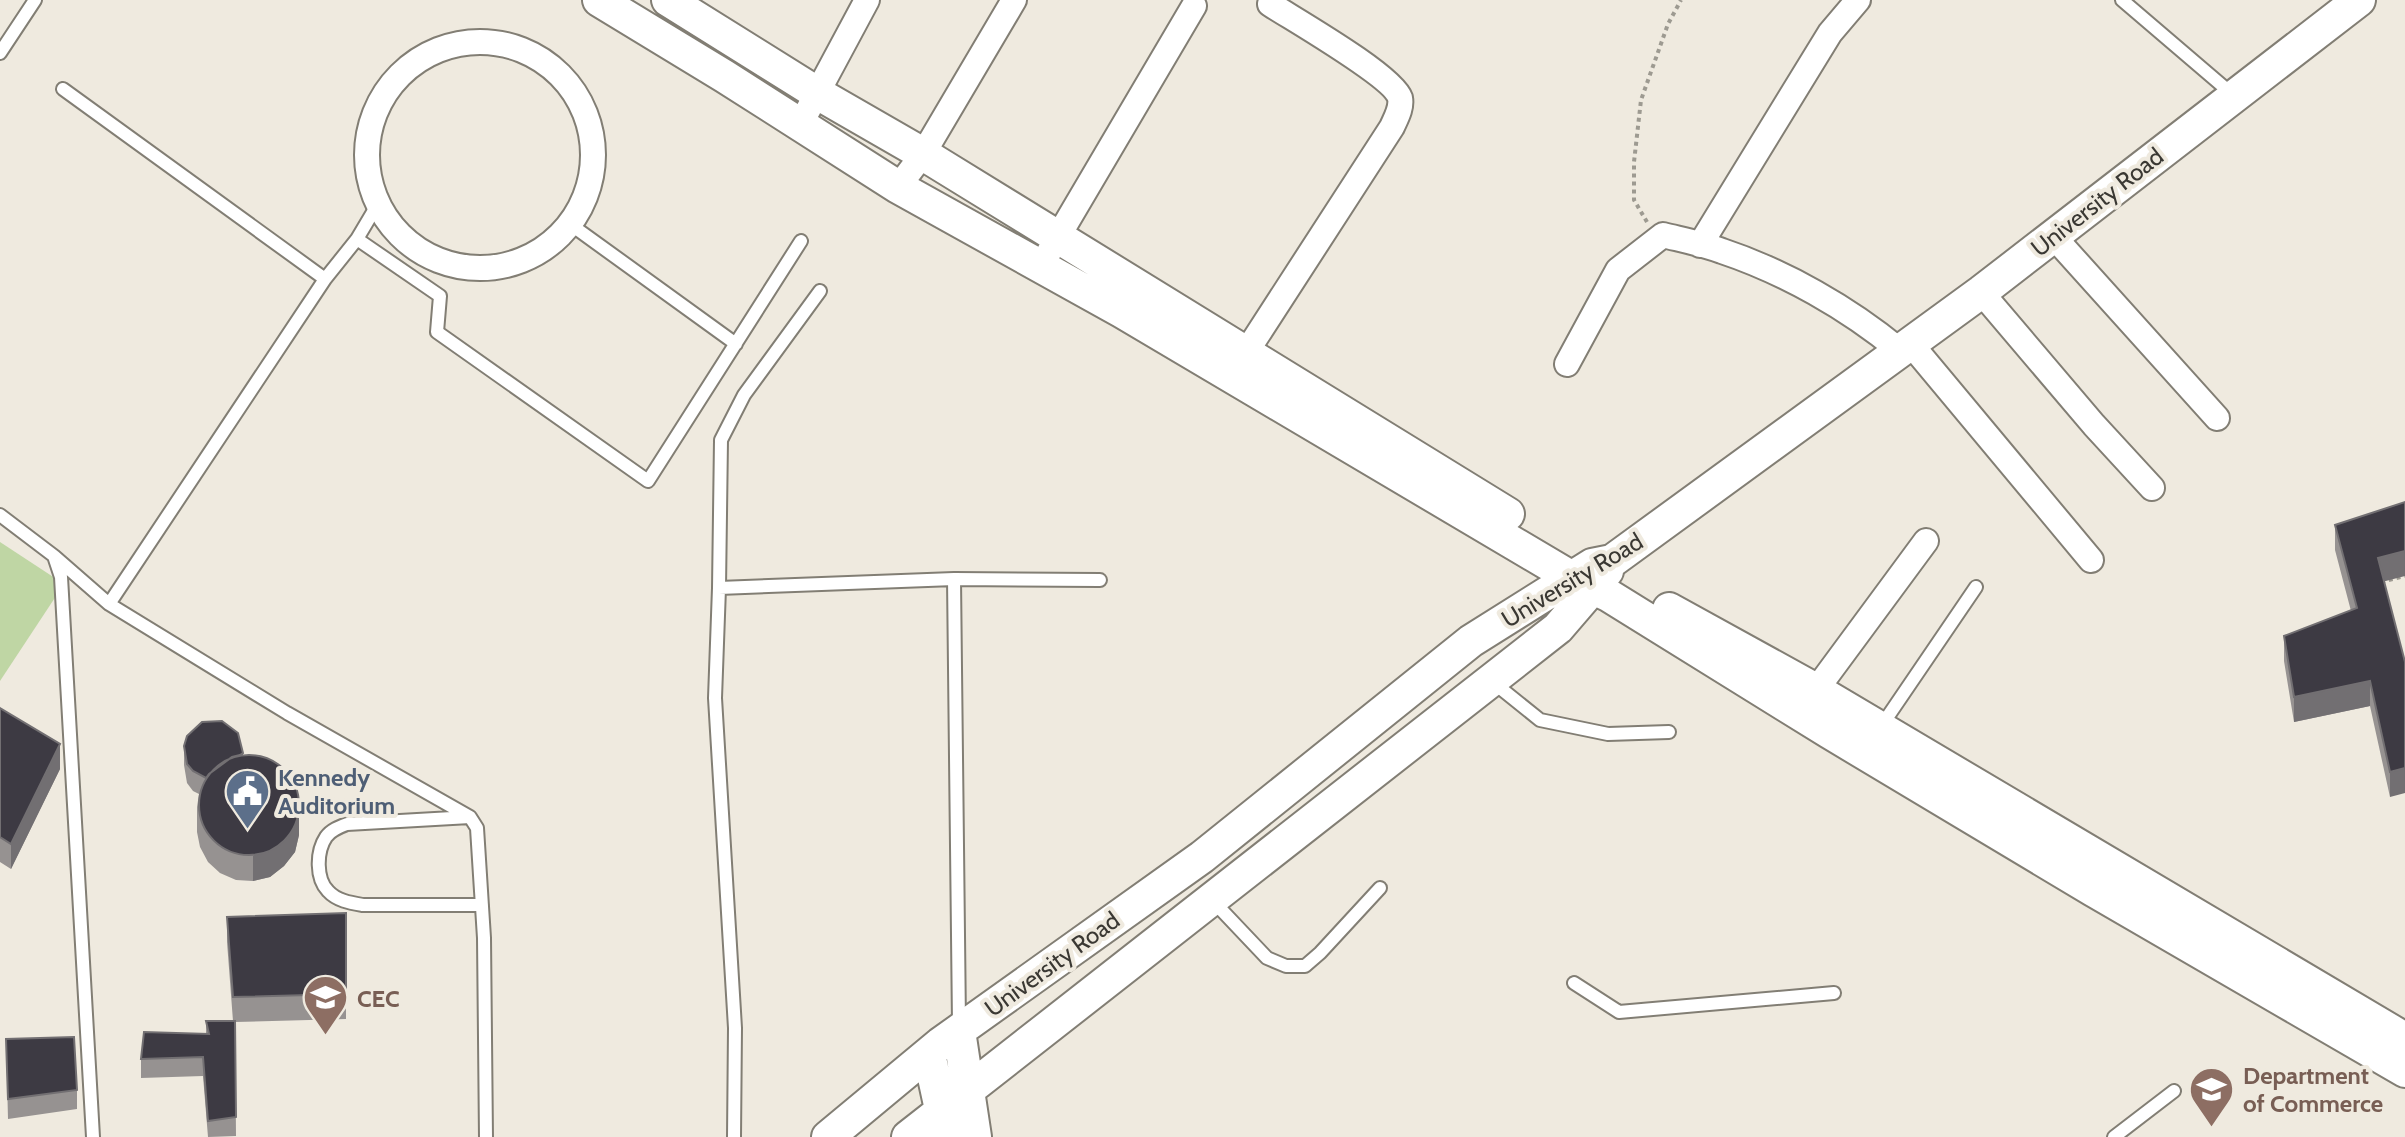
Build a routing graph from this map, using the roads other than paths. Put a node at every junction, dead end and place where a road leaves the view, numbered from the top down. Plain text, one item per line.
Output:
1 (35, 0) edge
2 (599, 0) edge
3 (668, 0) edge
4 (867, 0) edge
5 (1014, 0) edge
6 (1858, 0) edge
7 (2122, 0) edge
8 (2359, 0) edge
9 (1270, 4) dead end
10 (1194, 6) dead end
11 (0, 53) edge
12 (63, 89) dead end
13 (817, 93) junction
14 (2234, 96) junction
15 (800, 125) junction
16 (923, 154) junction
17 (898, 187) junction
18 (379, 202) junction
19 (570, 224) junction
20 (1058, 236) junction
21 (2054, 237) junction
22 (357, 239) junction
23 (801, 241) dead end
24 (1700, 245) junction
25 (1040, 266) junction
26 (325, 279) junction
27 (820, 291) dead end
28 (1981, 292) junction
29 (736, 344) junction
30 (1904, 347) junction
31 (1245, 354) junction
32 (1567, 364) dead end
33 (2217, 418) dead end
34 (2152, 488) dead end
35 (0, 515) edge
36 (1926, 541) dead end
37 (54, 556) junction
38 (2091, 560) dead end
39 (1595, 573) junction
40 (954, 579) junction
41 (1100, 580) dead end
42 (1976, 587) dead end
43 (719, 588) junction
44 (109, 604) junction
45 (1491, 681) junction
46 (1816, 690) junction
47 (1880, 728) junction
48 (1669, 732) dead end
49 (470, 817) junction
50 (1380, 888) dead end
51 (1212, 900) junction
52 (482, 905) junction
53 (1574, 983) dead end
54 (1834, 993) dead end
55 (959, 1031) junction
56 (2405, 1039) edge
57 (929, 1054) junction
58 (2405, 1071) edge
59 (969, 1089) junction
60 (2174, 1091) dead end
61 (945, 1123) edge
62 (93, 1137) edge
63 (486, 1137) edge
64 (734, 1137) edge
65 (828, 1137) edge
66 (908, 1137) edge
67 (975, 1137) edge
68 (2114, 1137) edge

1 - 11 lane
2 - 15 main road
3 - 13 main road
4 - 13 street
5 - 16 street
6 - 24 street
7 - 14 lane
8 - 14 main road, University Road
9 - 31 street
10 - 20 street
12 - 26 lane
13 - 15 street
13 - 16 main road
14 - 21 main road, University Road
15 - 17 main road
16 - 17 street
16 - 20 main road
17 - 25 main road
18 - 19 street
18 - 19 street
18 - 22 lane
19 - 29 lane
20 - 25 street
20 - 31 main road
21 - 28 main road, University Road
21 - 33 street
22 - 26 lane
22 - 29 lane
23 - 29 lane
24 - 30 street
24 - 32 street
25 - 39 main road
26 - 44 lane
27 - 43 lane
28 - 30 main road, University Road
28 - 34 street
30 - 38 street
30 - 39 main road, University Road
31 - 39 main road
35 - 37 lane
36 - 46 street
37 - 44 lane
37 - 62 lane
39 - 45 main road
39 - 46 main road
39 - 55 main road, University Road
39 - 58 main road
40 - 41 lane
40 - 43 lane
40 - 55 lane
42 - 47 lane
43 - 64 lane
44 - 49 lane
45 - 48 lane
45 - 51 main road
46 - 47 main road
47 - 56 main road
49 - 52 lane
49 - 52 lane
50 - 51 lane
51 - 59 main road
52 - 63 lane
53 - 54 lane
55 - 57 main road, University Road
55 - 59 main road
57 - 61 main road
57 - 65 main road, University Road
59 - 61 main road
59 - 67 main road
60 - 68 lane
61 - 66 main road

